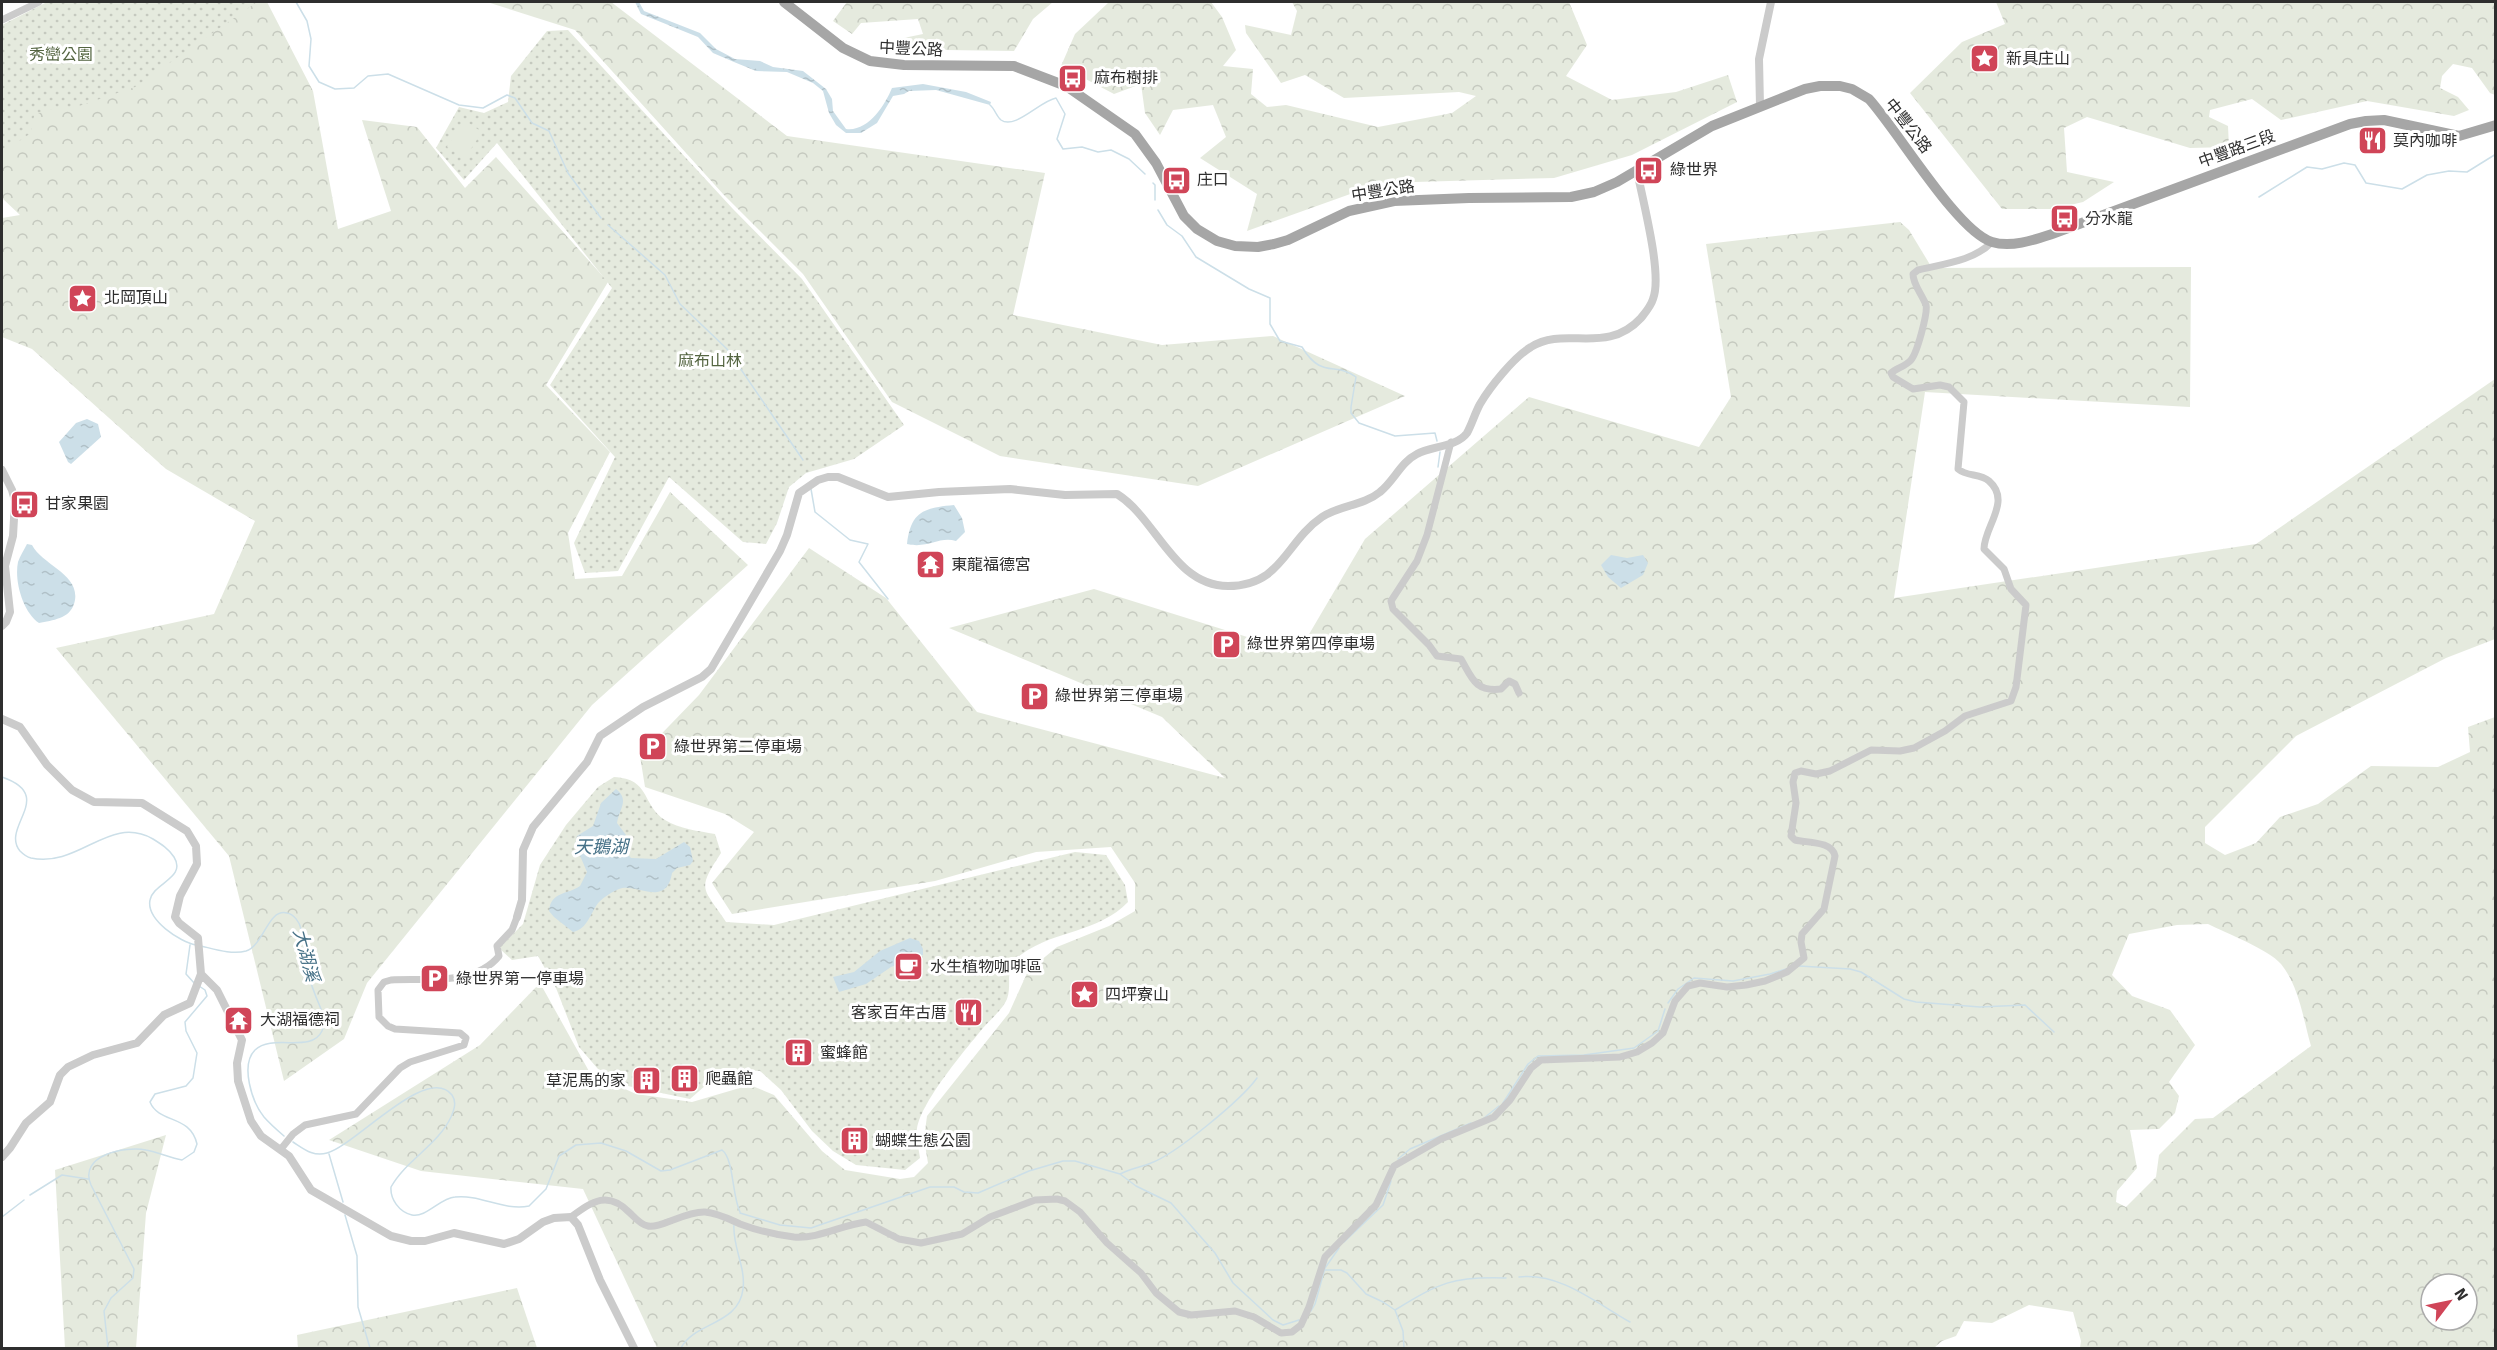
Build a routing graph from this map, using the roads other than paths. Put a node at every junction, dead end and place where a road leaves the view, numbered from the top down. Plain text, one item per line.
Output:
1 (39, 2) edge
2 (784, 2) edge
3 (1771, 2) edge
4 (2, 20) edge
5 (1760, 106) junction
6 (2496, 125) edge
7 (1637, 170) junction
8 (1992, 242) junction
9 (1451, 442) junction
10 (2, 470) edge
11 (2, 626) edge
12 (1520, 693) dead end
13 (2, 719) edge
14 (517, 917) joint
15 (201, 974) junction
16 (280, 1149) junction
17 (2, 1157) edge
18 (571, 1217) junction
19 (634, 1348) edge

1 - 4 street
2 - 7 main road, 中豐公路
3 - 5 street
5 - 7 main road, 中豐公路
5 - 8 main road, 中豐公路
6 - 8 main road, 中豐路三段
7 - 9 street
8 - 18 street
9 - 12 street
9 - 14 street
10 - 11 street
13 - 15 street
14 - 16 street
15 - 16 street
15 - 17 street
16 - 18 street
18 - 19 street

